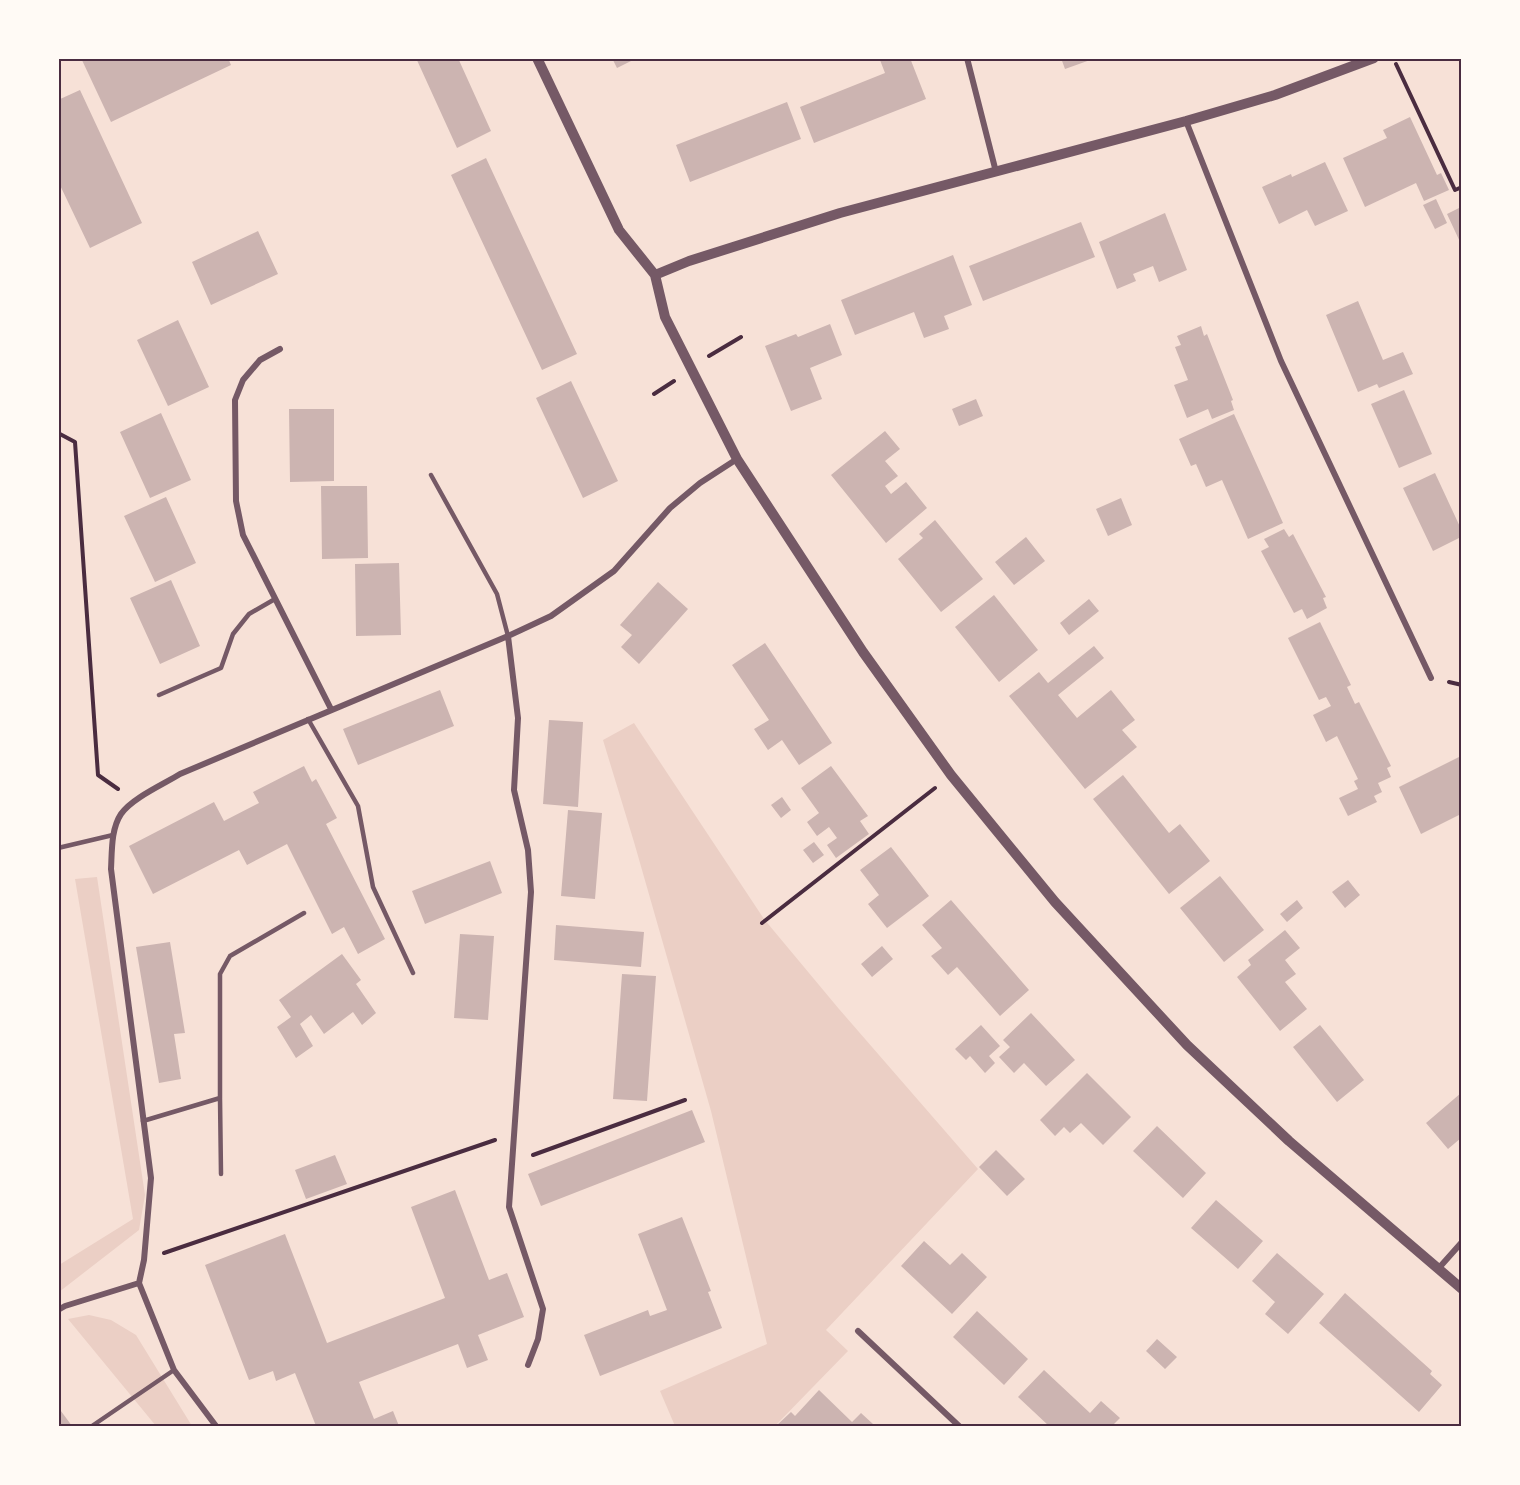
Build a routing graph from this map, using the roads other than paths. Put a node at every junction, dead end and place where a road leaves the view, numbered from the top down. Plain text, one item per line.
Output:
1 (537, 58) edge
2 (967, 58) edge
3 (1374, 58) edge
4 (1186, 121) junction
5 (996, 172) junction
6 (655, 275) junction
7 (280, 349) dead end
8 (737, 459) junction
9 (430, 475) dead end
10 (275, 599) junction
11 (508, 636) junction
12 (1431, 678) dead end
13 (159, 695) dead end
14 (331, 710) junction
15 (308, 720) junction
16 (113, 835) junction
17 (58, 848) edge
18 (304, 913) dead end
19 (413, 973) dead end
20 (220, 1098) junction
21 (143, 1121) junction
22 (221, 1174) dead end
23 (1461, 1242) edge
24 (1438, 1269) junction
25 (140, 1283) junction
26 (1461, 1289) edge
27 (58, 1310) edge
28 (858, 1331) dead end
29 (528, 1365) dead end
30 (174, 1370) junction
31 (92, 1426) edge
32 (216, 1426) edge
33 (959, 1426) edge

1 - 6 street
2 - 5 street
3 - 4 street
4 - 5 street
4 - 12 street
5 - 6 street
6 - 8 street
7 - 10 street
8 - 11 street
8 - 24 street
9 - 11 lane
10 - 13 lane
10 - 14 street
11 - 14 street
11 - 29 street
14 - 15 street
15 - 16 street
15 - 19 lane
16 - 17 lane
16 - 21 street
18 - 20 lane
20 - 21 lane
20 - 22 lane
21 - 25 street
23 - 24 street
24 - 26 street
25 - 27 street
25 - 30 street
28 - 33 street
30 - 31 lane
30 - 32 street

